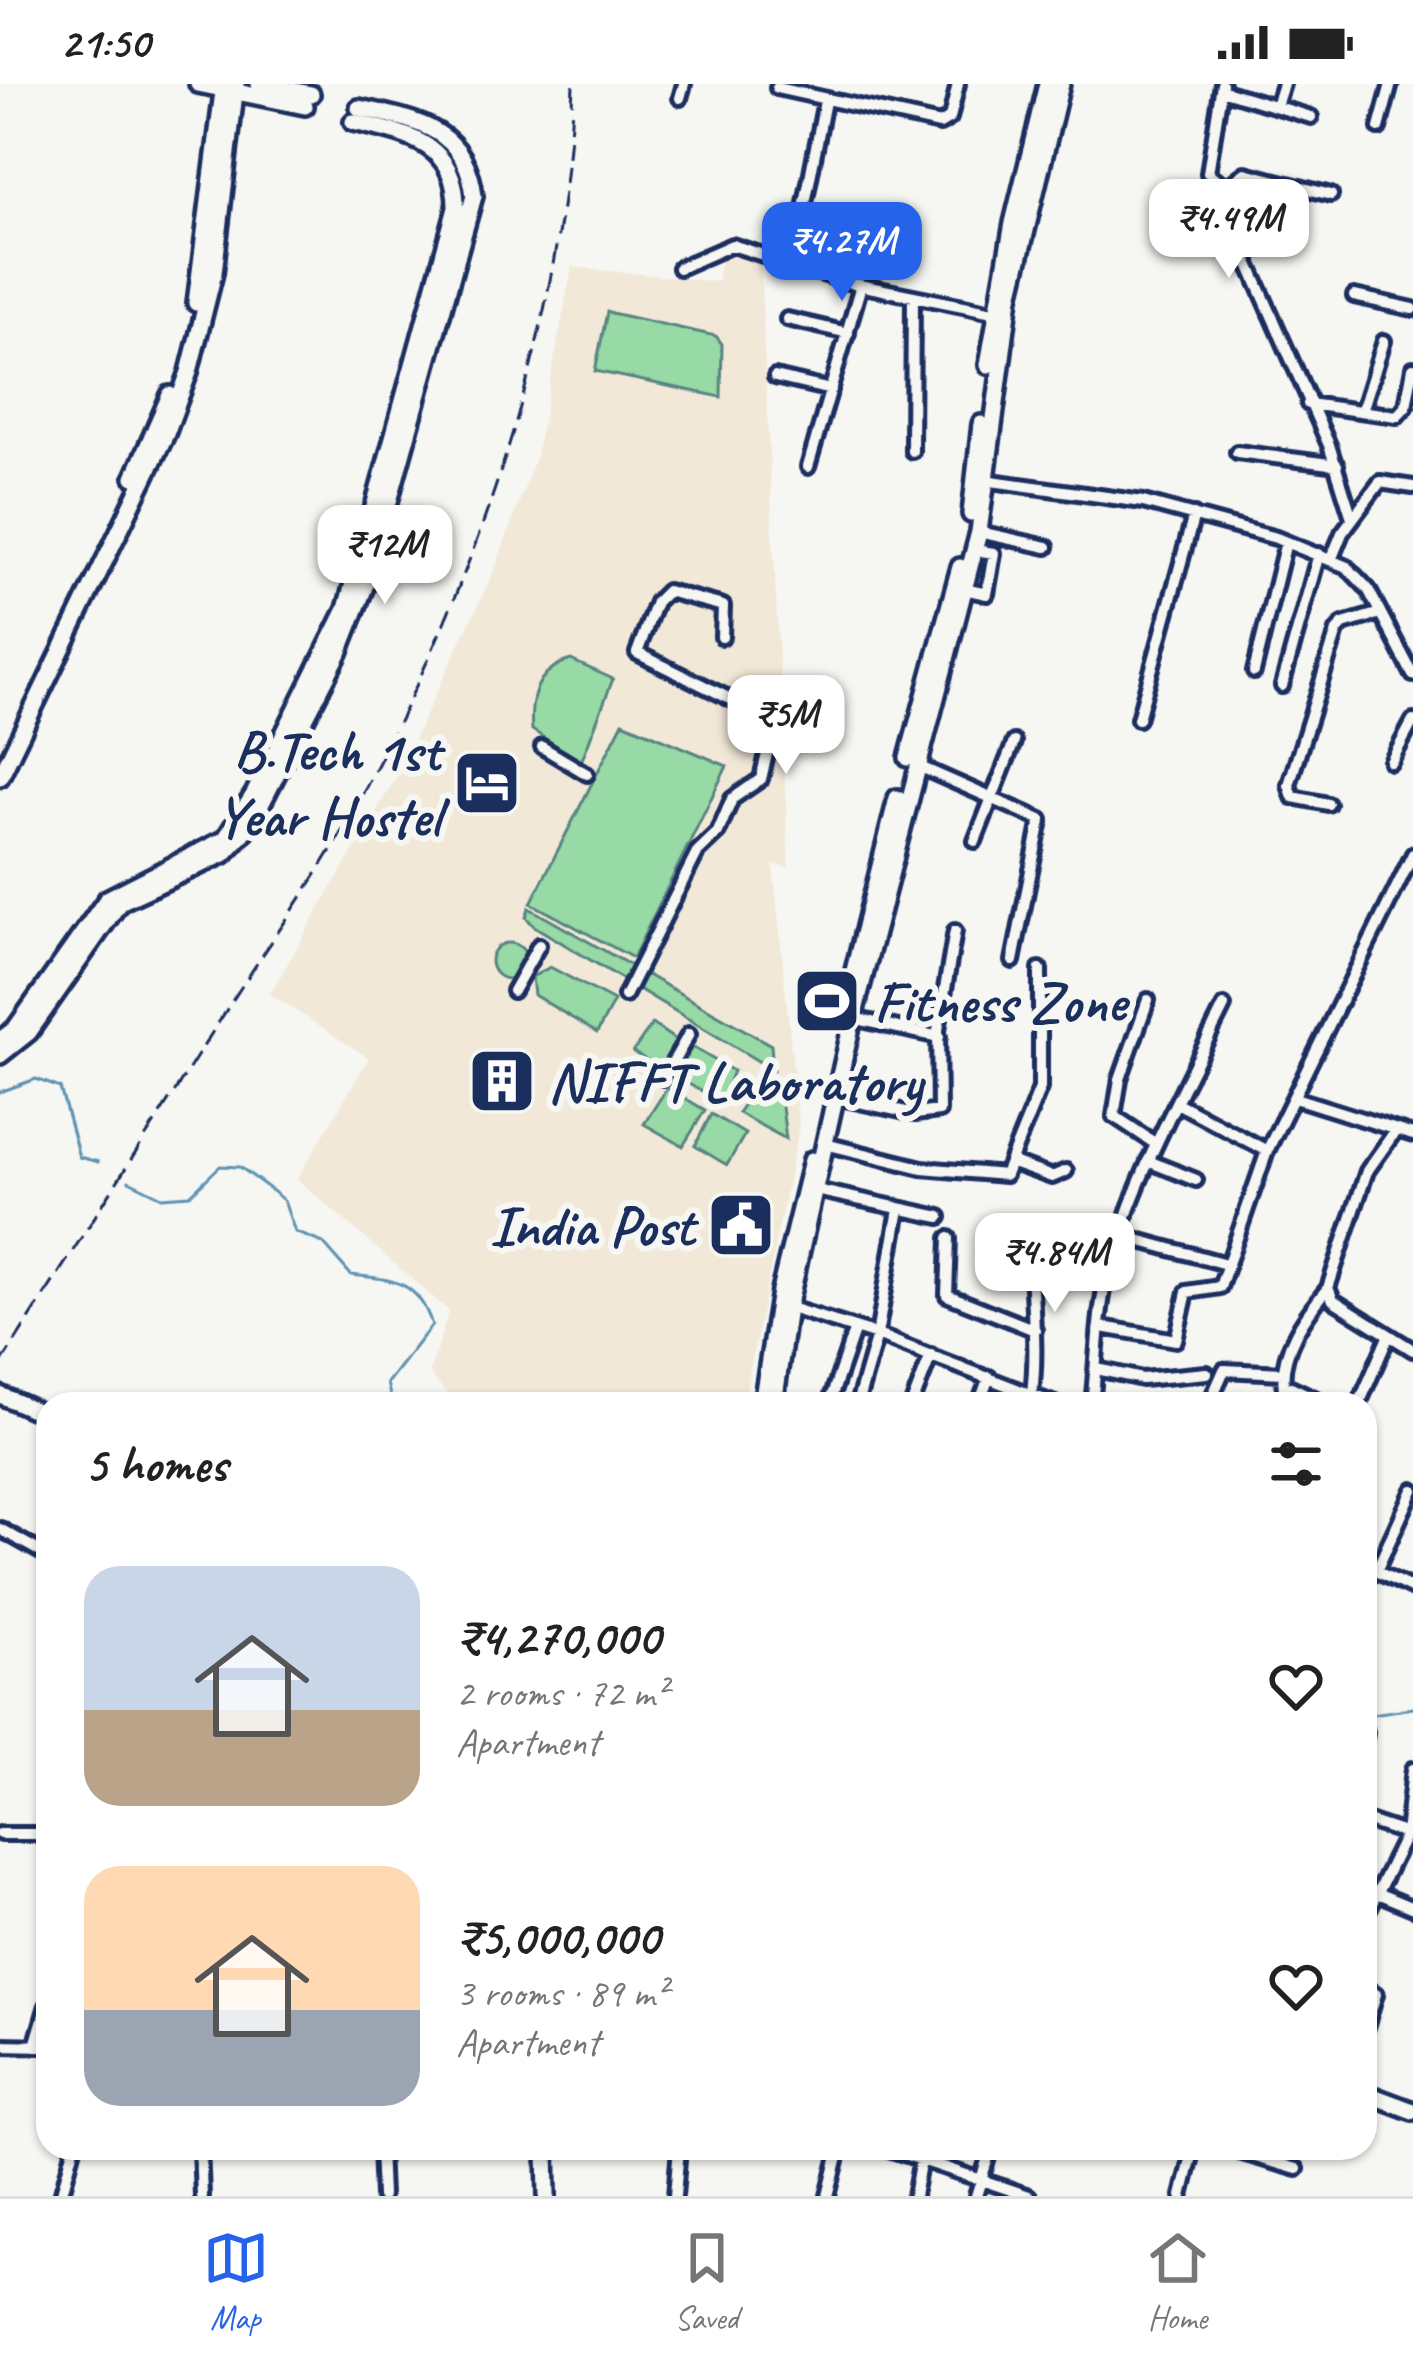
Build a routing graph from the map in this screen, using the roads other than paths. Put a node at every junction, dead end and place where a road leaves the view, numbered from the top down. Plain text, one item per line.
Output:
1 (197, 84) edge
2 (259, 84) edge
3 (684, 84) edge
4 (958, 84) edge
5 (1047, 84) edge
6 (1061, 84) edge
7 (1282, 84) edge
8 (1391, 84) edge
9 (229, 87) edge
10 (1221, 87) edge
11 (777, 88) dead end
12 (680, 98) dead end
13 (826, 101) junction
14 (1276, 106) junction
15 (1311, 117) dead end
16 (1379, 128) dead end
17 (1227, 187) junction
18 (1331, 195) dead end
19 (793, 265) junction
20 (679, 268) dead end
21 (861, 285) junction
22 (913, 296) junction
23 (1354, 296) dead end
24 (1413, 309) edge
25 (1001, 313) junction
26 (787, 319) dead end
27 (848, 333) junction
28 (1384, 341) dead end
29 (1413, 368) edge
30 (775, 377) dead end
31 (831, 390) junction
32 (1309, 404) junction
33 (1362, 411) junction
34 (912, 451) dead end
35 (1237, 452) dead end
36 (1337, 466) junction
37 (808, 467) dead end
38 (981, 480) junction
39 (1413, 487) edge
40 (1194, 515) junction
41 (1352, 518) junction
42 (979, 532) junction
43 (1286, 542) junction
44 (1047, 547) dead end
45 (1325, 557) junction
46 (1377, 614) junction
47 (722, 637) dead end
48 (1254, 672) dead end
49 (1413, 675) edge
50 (1282, 686) dead end
51 (1138, 719) dead end
52 (1413, 721) edge
53 (1014, 742) dead end
54 (542, 747) dead end
55 (0, 756) edge
56 (1391, 762) dead end
57 (916, 765) junction
58 (587, 773) dead end
59 (0, 777) edge
60 (992, 799) junction
61 (1328, 804) dead end
62 (975, 841) dead end
63 (1413, 854) edge
64 (955, 931) dead end
65 (539, 945) dead end
66 (1013, 961) dead end
67 (1040, 968) dead end
68 (513, 991) dead end
69 (625, 995) dead end
70 (1148, 1000) dead end
71 (1223, 1006) dead end
72 (853, 1018) junction
73 (689, 1034) dead end
74 (938, 1036) junction
75 (0, 1040) edge
76 (0, 1055) edge
77 (664, 1078) dead end
78 (836, 1097) junction
79 (1294, 1098) junction
80 (1177, 1103) junction
81 (1396, 1130) junction
82 (1413, 1135) edge
83 (825, 1144) junction
84 (1156, 1144) junction
85 (1267, 1150) junction
86 (1148, 1161) junction
87 (1013, 1162) junction
88 (1066, 1171) dead end
89 (1196, 1180) dead end
90 (816, 1190) junction
91 (899, 1209) junction
92 (940, 1217) dead end
93 (1032, 1231) dead end
94 (1119, 1235) junction
95 (950, 1238) dead end
96 (1226, 1264) junction
97 (1328, 1288) junction
98 (783, 1306) junction
99 (1102, 1327) junction
100 (855, 1328) junction
101 (1036, 1330) junction
102 (878, 1335) junction
103 (1388, 1336) junction
104 (1413, 1350) edge
105 (931, 1355) junction
106 (1097, 1370) junction
107 (1207, 1373) dead end
108 (1282, 1373) junction
109 (989, 1377) junction
110 (1284, 1389) junction
111 (765, 1392) edge
112 (775, 1392) edge
113 (834, 1392) edge
114 (861, 1392) edge
115 (917, 1392) edge
116 (983, 1392) edge
117 (1029, 1392) edge
118 (1032, 1392) edge
119 (1093, 1392) edge
120 (1214, 1392) edge
121 (1283, 1392) edge
122 (1305, 1392) edge
123 (1364, 1392) edge
124 (0, 1395) edge
125 (36, 1411) edge
126 (1413, 1490) edge
127 (0, 1529) edge
128 (36, 1549) edge
129 (1377, 1555) edge
130 (1377, 1571) edge
131 (1413, 1589) edge
132 (1413, 1769) edge
133 (1412, 1790) edge
134 (1377, 1824) edge
135 (0, 1834) edge
136 (36, 1834) edge
137 (1409, 1835) edge
138 (1378, 1897) joint
139 (1413, 1908) edge
140 (0, 2045) edge
141 (36, 2046) edge
142 (1377, 2097) edge
143 (1413, 2111) edge
144 (71, 2160) edge
145 (200, 2160) edge
146 (380, 2160) edge
147 (546, 2160) edge
148 (678, 2160) edge
149 (836, 2160) edge
150 (921, 2160) edge
151 (927, 2160) edge
152 (988, 2160) edge
153 (1191, 2160) edge
154 (1267, 2160) edge
155 (1298, 2169) dead end
156 (982, 2179) junction
157 (61, 2196) edge
158 (202, 2196) edge
159 (382, 2196) edge
160 (547, 2196) edge
161 (675, 2196) edge
162 (828, 2196) edge
163 (914, 2196) edge
164 (976, 2196) edge
165 (1030, 2196) edge
166 (1182, 2196) edge

1 - 9 street
2 - 9 street
3 - 12 street
4 - 13 street
5 - 25 street
6 - 25 street
7 - 14 street
8 - 16 street
9 - 55 street
9 - 59 street
10 - 14 street
10 - 17 street
11 - 13 street
13 - 19 street
14 - 15 street
17 - 18 street
17 - 32 street
19 - 20 street
19 - 21 street
21 - 22 street
21 - 27 street
22 - 25 street
22 - 34 street
23 - 24 street
25 - 38 street
26 - 27 street
27 - 31 street
28 - 33 street
29 - 33 street
30 - 31 street
31 - 37 street
32 - 33 street
32 - 36 street
35 - 36 street
36 - 41 street
38 - 40 street
38 - 42 street
38 - 98 street
39 - 41 street
40 - 43 street
40 - 51 street
41 - 45 street
42 - 44 street
42 - 57 street
43 - 45 street
43 - 48 street
45 - 46 street
45 - 50 street
46 - 49 street
46 - 61 street
47 - 69 street
52 - 56 street
53 - 60 street
54 - 58 street
57 - 60 street
57 - 72 street
60 - 62 street
60 - 66 street
63 - 79 street
64 - 74 street
65 - 68 street
67 - 87 street
70 - 84 street
71 - 80 street
72 - 74 street
72 - 78 street
73 - 77 street
74 - 78 street
75 - 76 street
78 - 83 street
79 - 81 street
79 - 85 street
80 - 84 street
80 - 85 street
81 - 82 street
81 - 97 street
83 - 87 street
83 - 90 street
84 - 86 street
85 - 96 street
86 - 89 street
86 - 94 street
87 - 88 street
90 - 91 street
90 - 98 street
91 - 92 street
91 - 102 street
93 - 101 street
94 - 96 street
94 - 99 street
95 - 101 street
96 - 99 street
97 - 103 street
97 - 108 street
98 - 100 street
98 - 111 street
98 - 112 street
99 - 106 street
100 - 102 street
100 - 113 street
101 - 118 street
102 - 105 street
102 - 114 street
103 - 104 street
103 - 123 street
105 - 109 street
105 - 115 street
106 - 107 street
106 - 119 street
108 - 110 street
108 - 120 street
109 - 116 street
109 - 117 street
110 - 121 street
110 - 122 street
124 - 125 street
126 - 129 street
127 - 128 street
130 - 131 street
132 - 133 street
133 - 137 street
134 - 137 street
135 - 136 street
137 - 138 street
138 - 139 street
140 - 141 street
142 - 143 street
144 - 157 street
145 - 158 street
146 - 159 street
147 - 160 street
148 - 161 street
149 - 162 street
150 - 163 street
151 - 156 street
152 - 156 street
153 - 166 street
154 - 155 street
156 - 164 street
156 - 165 street

